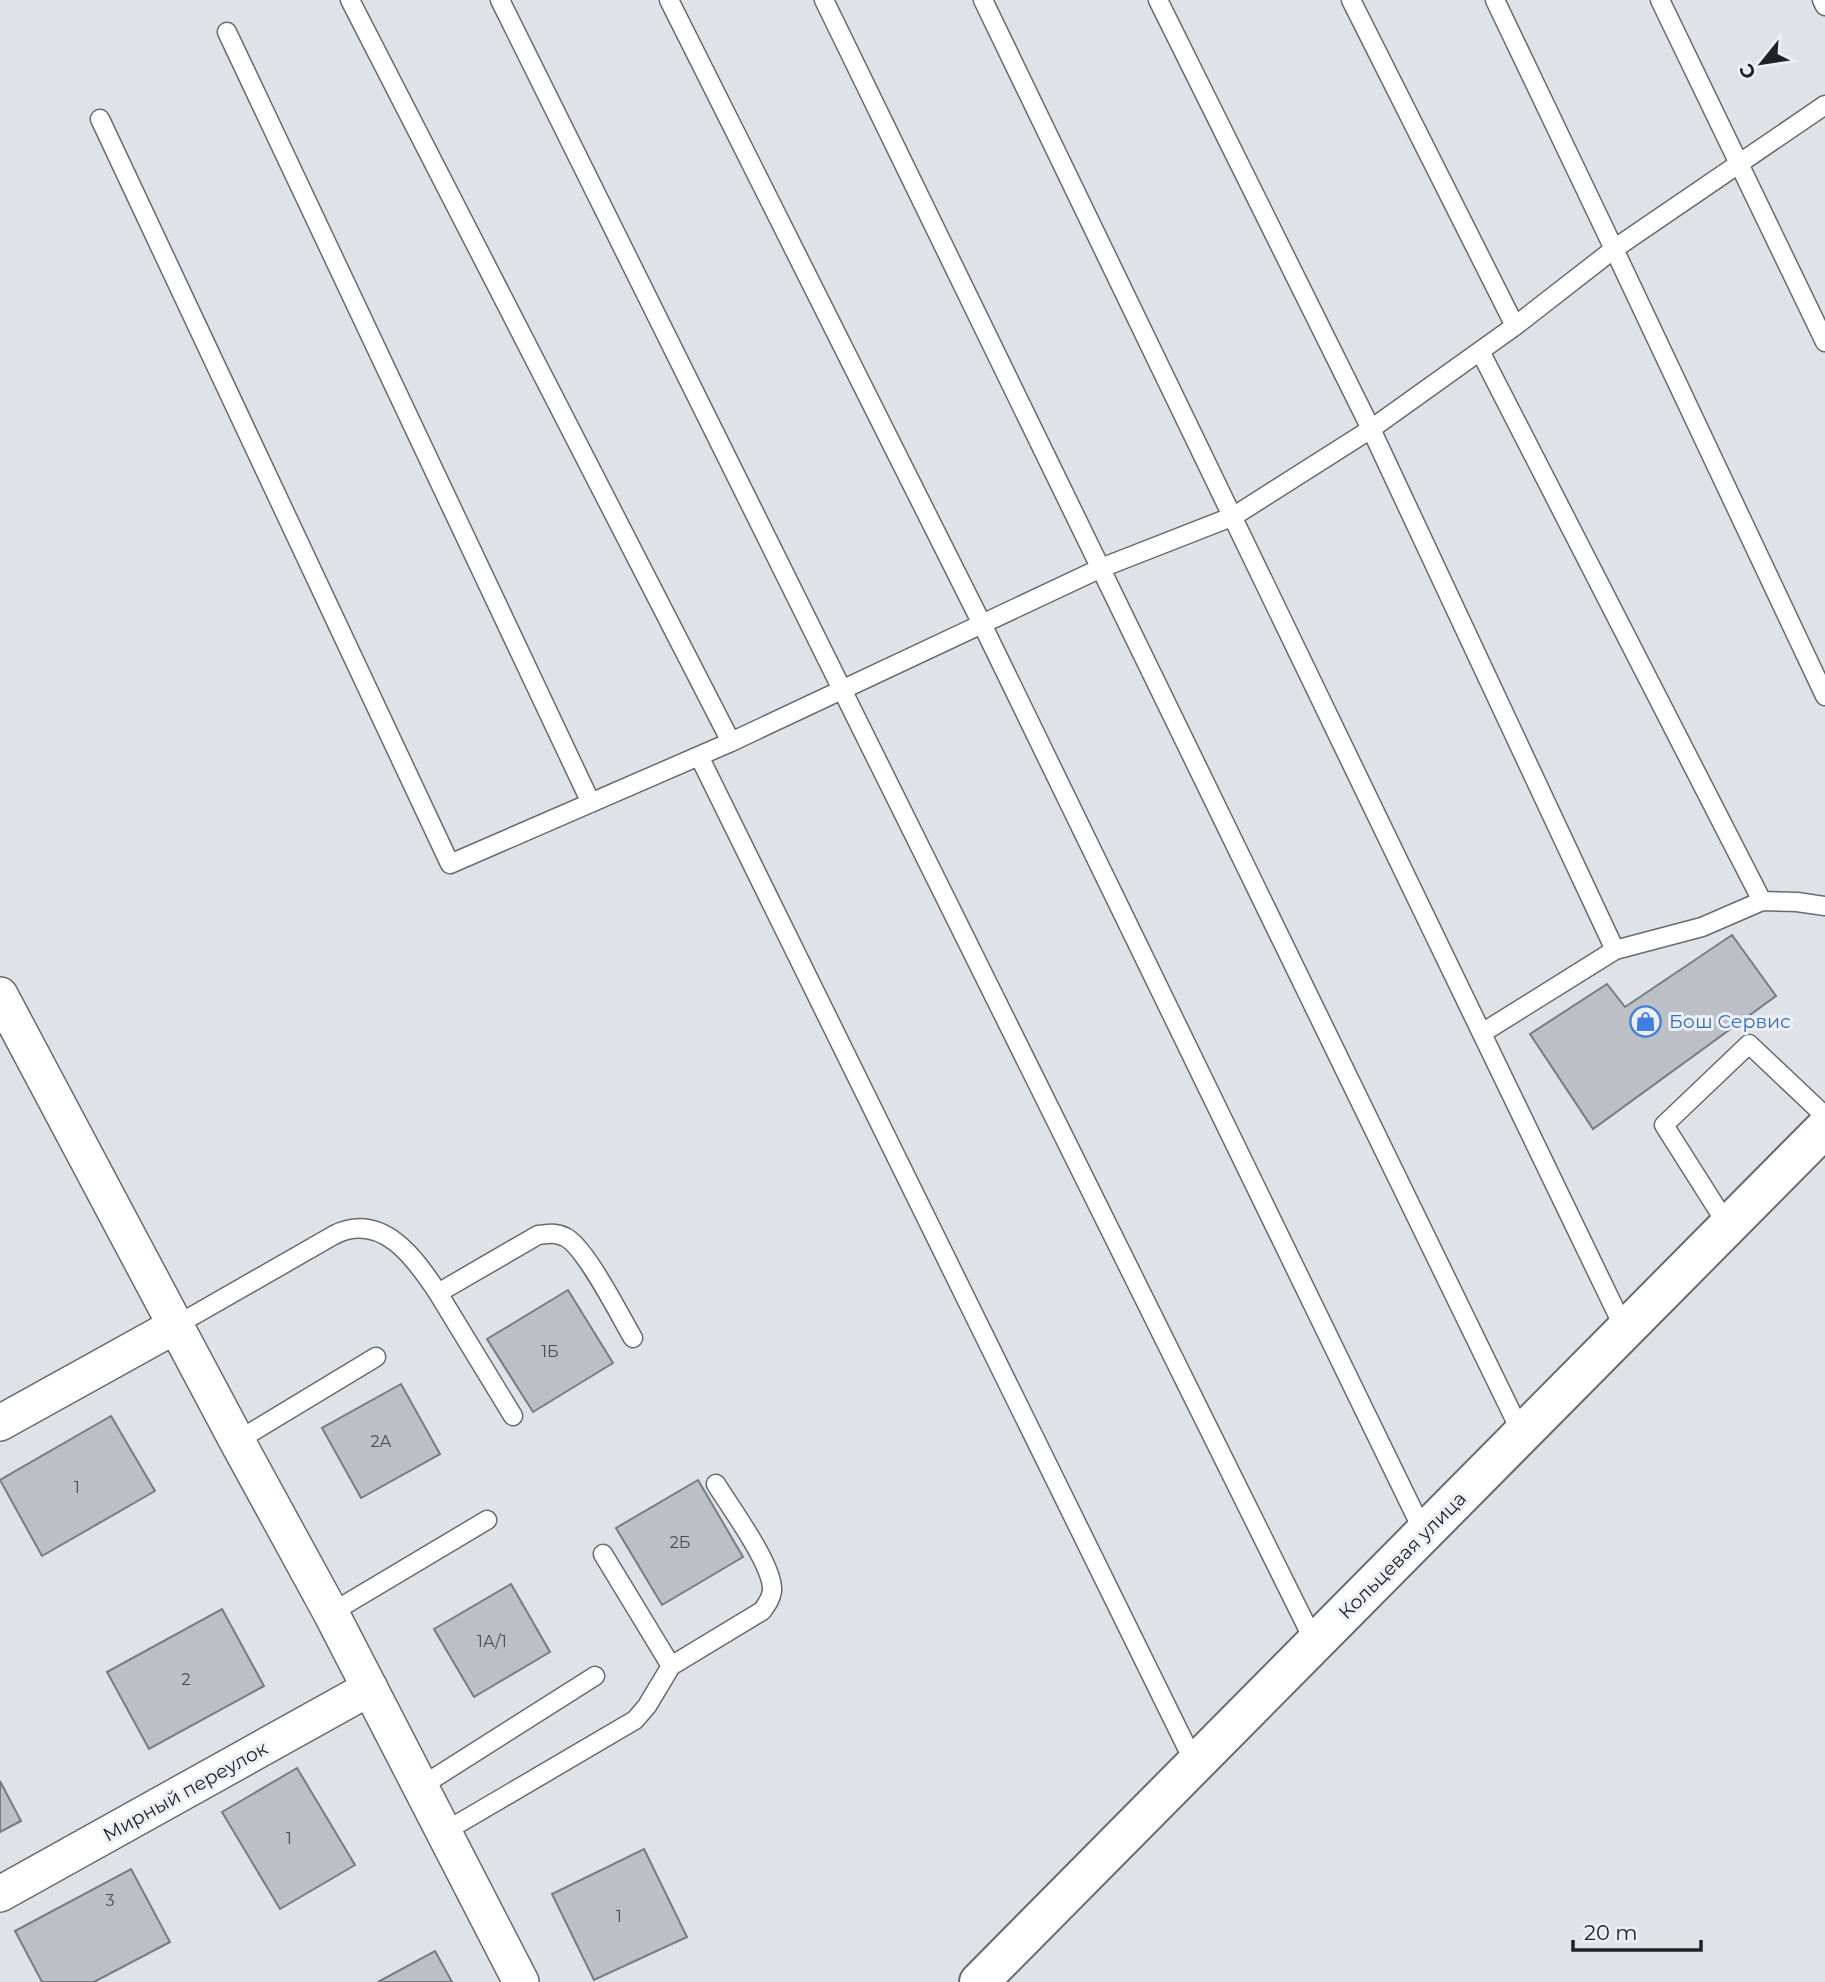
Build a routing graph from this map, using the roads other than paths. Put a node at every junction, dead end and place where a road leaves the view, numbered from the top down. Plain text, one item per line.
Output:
1 (350, 0) edge
2 (500, 0) edge
3 (669, 0) edge
4 (824, 0) edge
5 (983, 0) edge
6 (1158, 0) edge
7 (1350, 0) edge
8 (1494, 0) edge
9 (1660, 0) edge
10 (1822, 0) edge
11 (1825, 6) edge
12 (227, 32) dead end
13 (1825, 105) edge
14 (100, 119) dead end
15 (1739, 162) junction
16 (1614, 249) junction
17 (1514, 326) junction
18 (1825, 342) edge
19 (1480, 351) junction
20 (1371, 429) junction
21 (1234, 516) junction
22 (1101, 568) junction
23 (982, 624) junction
24 (842, 689) junction
25 (1825, 696) edge
26 (731, 741) junction
27 (699, 756) junction
28 (591, 803) junction
29 (1762, 901) junction
30 (1825, 906) edge
31 (1615, 950) junction
32 (0, 995) edge
33 (1482, 1033) junction
34 (1825, 1116) edge
35 (1825, 1128) edge
36 (1728, 1226) junction
37 (438, 1293) junction
38 (175, 1326) junction
39 (1625, 1330) junction
40 (633, 1338) dead end
41 (376, 1357) dead end
42 (513, 1416) dead end
43 (0, 1423) edge
44 (1522, 1434) junction
45 (237, 1441) junction
46 (716, 1484) dead end
47 (487, 1520) dead end
48 (1424, 1533) junction
49 (603, 1554) dead end
50 (331, 1613) junction
51 (1315, 1643) junction
52 (671, 1666) junction
53 (595, 1676) dead end
54 (370, 1688) junction
55 (1195, 1764) junction
56 (419, 1787) junction
57 (444, 1832) junction
58 (0, 1894) edge
59 (521, 1982) edge
60 (979, 1982) edge

1 - 26 lane
2 - 24 lane
3 - 23 lane
4 - 22 lane
5 - 21 lane
6 - 20 lane
7 - 17 lane
8 - 16 lane
9 - 15 lane
10 - 11 lane
12 - 28 lane
13 - 15 lane
14 - 28 lane
15 - 16 lane
15 - 18 lane
16 - 17 lane
16 - 25 lane
17 - 19 lane
19 - 20 lane
19 - 29 lane
20 - 21 lane
20 - 31 lane
21 - 22 lane
21 - 33 lane
22 - 23 lane
22 - 44 lane
23 - 24 lane
23 - 48 lane
24 - 26 lane
24 - 51 lane
26 - 27 lane
27 - 28 lane
27 - 55 lane
29 - 30 lane
29 - 31 lane
31 - 33 lane
32 - 38 street
33 - 39 lane
34 - 36 lane
35 - 36 main road, Кольцевая улица
36 - 39 main road, Кольцевая улица
37 - 38 lane
37 - 40 lane
37 - 42 lane
38 - 43 street
38 - 45 street
39 - 44 main road, Кольцевая улица
41 - 45 lane
44 - 48 main road, Кольцевая улица
45 - 50 street
46 - 52 lane
47 - 50 lane
48 - 51 main road, Кольцевая улица
49 - 52 lane
50 - 54 street
51 - 55 main road, Кольцевая улица
52 - 57 lane
53 - 56 lane
54 - 56 street
54 - 58 street, Мирный переулок
55 - 60 main road, Кольцевая улица
56 - 57 street
57 - 59 street

